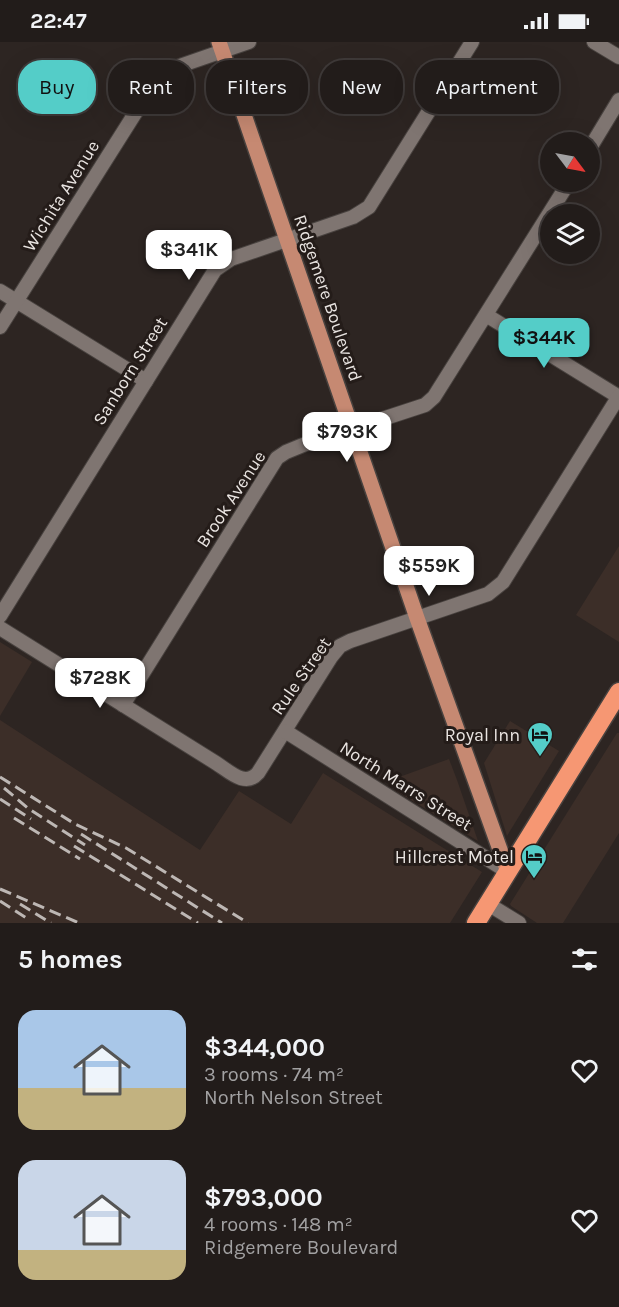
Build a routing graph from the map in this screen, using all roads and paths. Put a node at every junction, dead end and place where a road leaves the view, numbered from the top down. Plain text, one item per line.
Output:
1 (249, 42) edge
2 (472, 42) edge
3 (594, 42) edge
4 (221, 47) edge
5 (619, 57) edge
6 (619, 100) edge
7 (600, 132) edge
8 (563, 192) edge
9 (288, 240) junction
10 (0, 291) edge
11 (16, 301) junction
12 (486, 315) junction
13 (0, 327) edge
14 (146, 381) junction
15 (619, 397) edge
16 (353, 429) junction
17 (0, 616) edge
18 (417, 618) junction
19 (0, 628) edge
20 (619, 692) edge
21 (123, 705) junction
22 (613, 714) edge
23 (285, 731) junction
24 (508, 872) junction
25 (488, 904) junction
26 (476, 923) edge
27 (519, 923) edge

1 - 4 street, Wichita Avenue
2 - 9 street, Sanborn Street
3 - 5 street
4 - 9 main road, Ridgemere Boulevard
4 - 11 street, Wichita Avenue
6 - 7 street
8 - 12 street, Brook Avenue
9 - 14 street, Sanborn Street
9 - 16 main road, Ridgemere Boulevard
10 - 11 street
11 - 13 street, Wichita Avenue
11 - 14 street
12 - 15 street
12 - 16 street, Brook Avenue
14 - 17 street, Sanborn Street
15 - 18 street, Rule Street
16 - 18 main road, Ridgemere Boulevard
16 - 21 street, Brook Avenue
18 - 23 street, Rule Street
18 - 24 main road, Ridgemere Boulevard
19 - 21 street
20 - 22 highway
21 - 23 street, Rule Street
22 - 24 highway
23 - 24 street, North Marrs Street
24 - 25 highway
25 - 26 highway
25 - 27 street

